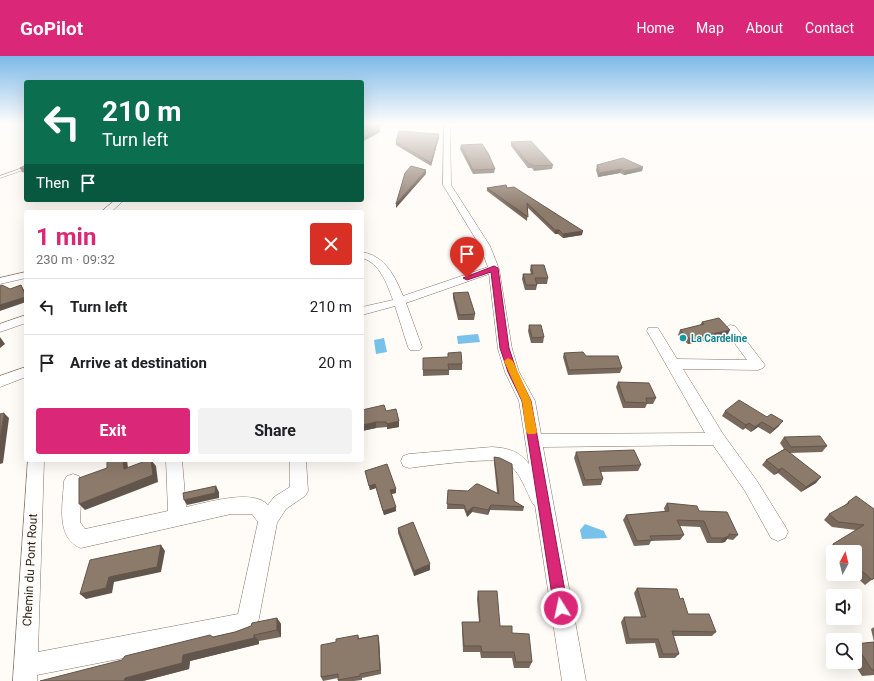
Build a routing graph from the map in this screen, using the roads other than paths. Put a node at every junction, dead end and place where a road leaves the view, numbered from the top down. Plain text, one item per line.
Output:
1 (447, 152) edge
2 (24, 169) edge
3 (0, 177) edge
4 (118, 202) edge
5 (108, 210) edge
6 (364, 255) edge
7 (494, 268) junction
8 (24, 275) edge
9 (0, 281) edge
10 (398, 302) junction
11 (364, 310) edge
12 (24, 320) edge
13 (0, 328) edge
14 (730, 329) edge
15 (653, 331) dead end
16 (415, 346) dead end
17 (674, 364) junction
18 (24, 373) edge
19 (0, 382) edge
20 (717, 439) junction
21 (533, 441) junction
22 (409, 461) dead end
23 (36, 462) edge
24 (174, 462) edge
25 (298, 462) edge
26 (73, 481) dead end
27 (544, 505) junction
28 (178, 519) junction
29 (268, 520) junction
30 (778, 532) dead end
31 (25, 673) edge
32 (574, 681) edge

1 - 7 street
2 - 3 lane
4 - 5 street
6 - 10 street
7 - 10 street
7 - 21 street
8 - 9 street
10 - 11 street
10 - 16 street
12 - 13 street
14 - 17 street
15 - 17 street
17 - 20 street
18 - 19 street
20 - 21 street
20 - 30 street
21 - 27 street
22 - 27 street
23 - 31 street, Chemin du Pont Rout
24 - 28 street
25 - 29 street
26 - 28 street
27 - 32 street
28 - 29 street
29 - 31 street

